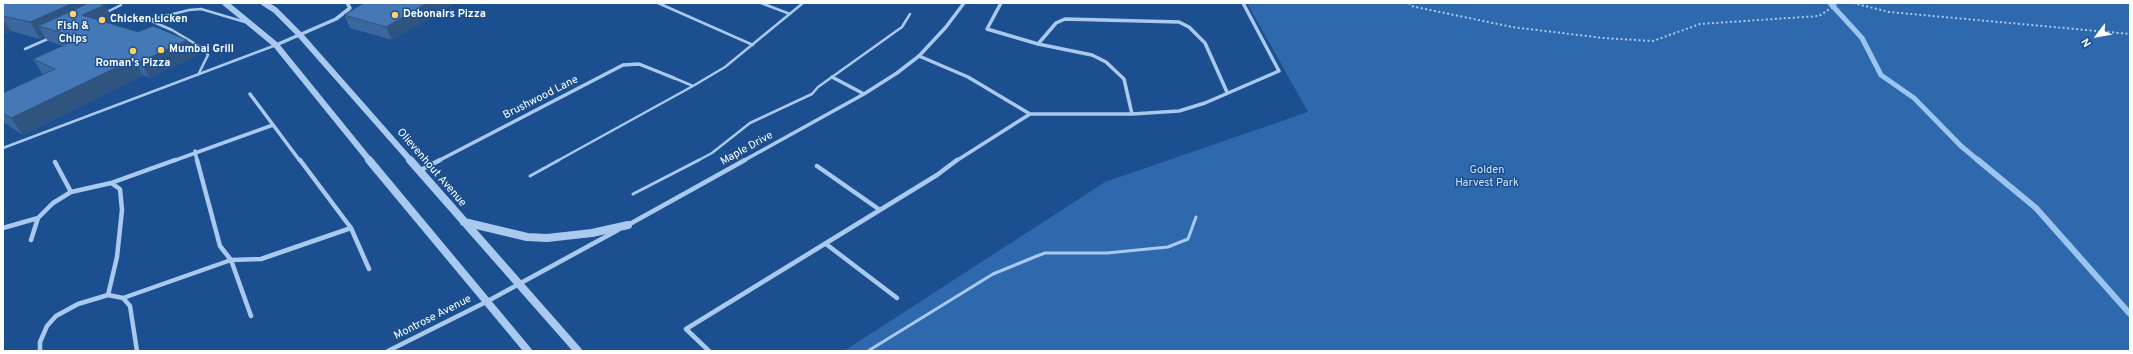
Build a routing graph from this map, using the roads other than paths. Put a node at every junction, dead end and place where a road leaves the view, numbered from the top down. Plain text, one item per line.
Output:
1 (225, 3) edge
2 (264, 3) edge
3 (347, 3) edge
4 (658, 3) edge
5 (761, 3) edge
6 (803, 3) edge
7 (964, 3) edge
8 (1001, 3) edge
9 (1243, 3) edge
10 (121, 5) dead end
11 (790, 14) junction
12 (910, 14) dead end
13 (100, 15) edge
14 (252, 24) junction
15 (300, 35) junction
16 (52, 37) edge
17 (1038, 44) junction
18 (276, 45) junction
19 (753, 45) junction
20 (25, 50) dead end
21 (919, 56) junction
22 (197, 76) junction
23 (832, 77) junction
24 (674, 78) joint
25 (693, 86) junction
26 (1227, 92) junction
27 (250, 94) dead end
28 (864, 94) junction
29 (1030, 114) junction
30 (1132, 114) junction
31 (273, 125) junction
32 (3, 148) edge
33 (195, 151) junction
34 (55, 162) dead end
35 (817, 166) dead end
36 (419, 171) junction
37 (530, 176) dead end
38 (111, 183) junction
39 (71, 192) junction
40 (633, 194) dead end
41 (880, 210) junction
42 (1196, 217) dead end
43 (38, 218) junction
44 (464, 222) junction
45 (628, 225) junction
46 (3, 228) edge
47 (351, 228) junction
48 (31, 240) dead end
49 (826, 244) junction
50 (231, 260) junction
51 (368, 270) dead end
52 (518, 284) junction
53 (108, 295) junction
54 (123, 298) junction
55 (897, 298) dead end
56 (486, 302) junction
57 (251, 316) dead end
58 (40, 351) edge
59 (137, 351) edge
60 (388, 351) edge
61 (528, 351) edge
62 (578, 351) edge
63 (709, 351) edge
64 (868, 351) edge

1 - 14 street
2 - 15 street, Olievenhout Avenue
3 - 15 street
4 - 19 lane
5 - 11 lane
6 - 11 lane
7 - 21 street, Maple Drive
8 - 17 street
9 - 26 street
10 - 13 lane
11 - 19 lane
12 - 23 lane
14 - 18 street
14 - 22 lane
15 - 18 street
15 - 36 street, Olievenhout Avenue
16 - 20 lane
17 - 26 street
17 - 30 street
18 - 22 lane
18 - 56 street
19 - 25 lane
21 - 28 street, Maple Drive
21 - 29 street
22 - 32 lane
23 - 28 street
23 - 40 lane
24 - 25 lane
24 - 36 street, Brushwood Lane
25 - 37 lane
26 - 30 street
27 - 31 street
28 - 45 street, Maple Drive
29 - 30 street
29 - 41 street
31 - 33 street
31 - 47 street
33 - 38 street
33 - 50 street
34 - 39 street
35 - 41 street
36 - 44 street, Olievenhout Avenue
38 - 39 street
38 - 53 street
39 - 43 street
41 - 49 street
42 - 64 lane
43 - 46 street
43 - 48 street
44 - 45 street
44 - 52 street, Olievenhout Avenue
45 - 52 street, Maple Drive
47 - 50 street
47 - 51 street
49 - 55 street
49 - 63 street
50 - 54 street
50 - 57 street
52 - 56 street, Montrose Avenue
52 - 62 street, Olievenhout Avenue
53 - 54 street
53 - 58 street
54 - 59 street
56 - 60 street, Montrose Avenue
56 - 61 street

